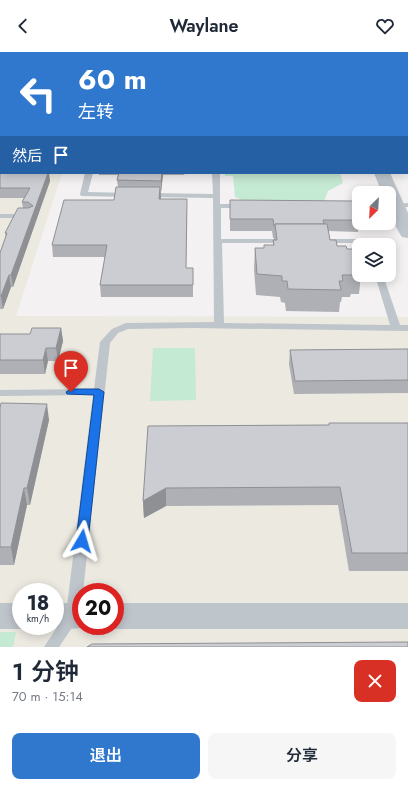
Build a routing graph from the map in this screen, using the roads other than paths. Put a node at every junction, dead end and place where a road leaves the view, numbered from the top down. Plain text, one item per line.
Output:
1 (89, 174) edge
2 (216, 174) edge
3 (383, 174) edge
4 (391, 174) edge
5 (216, 196) junction
6 (216, 206) junction
7 (248, 206) edge
8 (335, 206) edge
9 (352, 206) edge
10 (400, 207) edge
11 (0, 216) edge
12 (29, 216) edge
13 (408, 233) edge
14 (296, 241) edge
15 (312, 241) edge
16 (352, 241) edge
17 (217, 242) junction
18 (381, 282) edge
19 (219, 325) junction
20 (396, 328) junction
21 (408, 328) edge
22 (99, 392) junction
23 (0, 393) edge
24 (0, 616) edge
25 (12, 616) edge
26 (70, 616) edge
27 (124, 616) edge
28 (408, 616) edge
29 (51, 647) edge

1 - 5 lane
2 - 5 lane
3 - 10 street
4 - 10 street
5 - 6 lane
6 - 7 lane
6 - 17 lane
8 - 9 lane
10 - 13 street
11 - 12 lane
14 - 17 lane
15 - 16 lane
17 - 19 lane
18 - 20 lane
19 - 20 lane
19 - 22 lane
20 - 21 lane
22 - 23 lane
22 - 26 lane
24 - 25 street
26 - 29 lane
27 - 28 street

